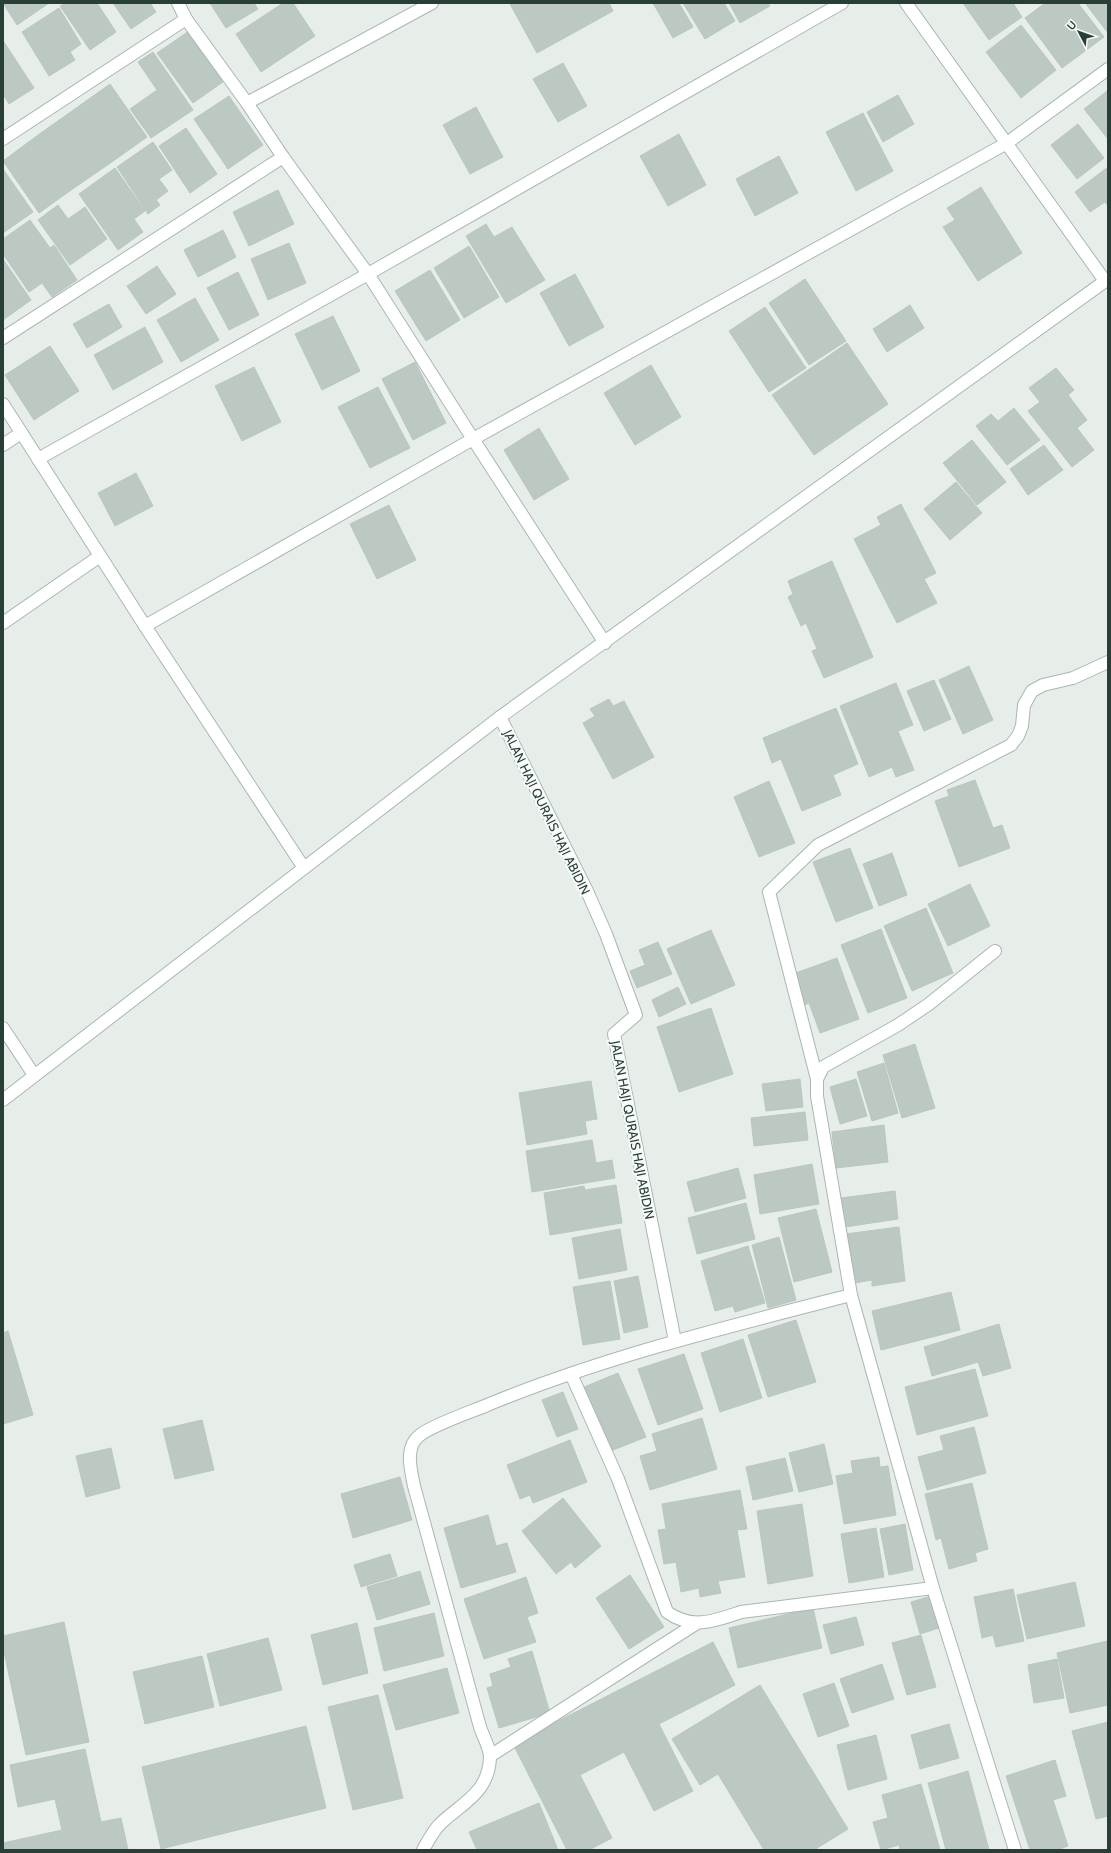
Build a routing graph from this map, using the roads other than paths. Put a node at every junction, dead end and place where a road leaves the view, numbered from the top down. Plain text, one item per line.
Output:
1 (178, 3) edge
2 (432, 3) edge
3 (842, 3) edge
4 (906, 3) edge
5 (186, 19) junction
6 (1108, 69) edge
7 (248, 103) junction
8 (3, 139) edge
9 (1007, 143) junction
10 (283, 157) junction
11 (368, 274) junction
12 (1107, 280) edge
13 (3, 338) edge
14 (3, 404) edge
15 (21, 433) junction
16 (473, 439) junction
17 (3, 445) edge
18 (38, 459) junction
19 (100, 556) junction
20 (3, 623) edge
21 (145, 626) junction
22 (605, 643) junction
23 (1108, 662) edge
24 (500, 717) junction
25 (304, 868) junction
26 (995, 951) dead end
27 (3, 1028) edge
28 (34, 1075) junction
29 (817, 1079) junction
30 (3, 1100) edge
31 (851, 1295) junction
32 (675, 1341) junction
33 (571, 1374) junction
34 (933, 1588) junction
35 (697, 1623) junction
36 (490, 1756) junction
37 (423, 1850) edge
38 (1015, 1850) edge

1 - 5 street
2 - 7 street
3 - 11 street
4 - 9 street
5 - 7 street
5 - 8 street
6 - 9 street
7 - 10 street
9 - 12 street
9 - 16 street
10 - 11 street
10 - 13 street
11 - 16 street
11 - 18 street
12 - 22 street
14 - 15 street
15 - 17 street
15 - 18 street
16 - 21 street
16 - 22 street
18 - 19 street
19 - 20 street
19 - 21 street
21 - 25 street
22 - 24 street
23 - 29 street
24 - 25 street
24 - 32 street, JALAN HAJI QURAIS HAJI ABIDIN
25 - 28 street
26 - 29 street
27 - 28 street
28 - 30 street
29 - 31 street
31 - 32 street
31 - 34 street
32 - 33 street
33 - 35 street
33 - 36 street
34 - 35 street
34 - 38 street
35 - 36 street
36 - 37 street

